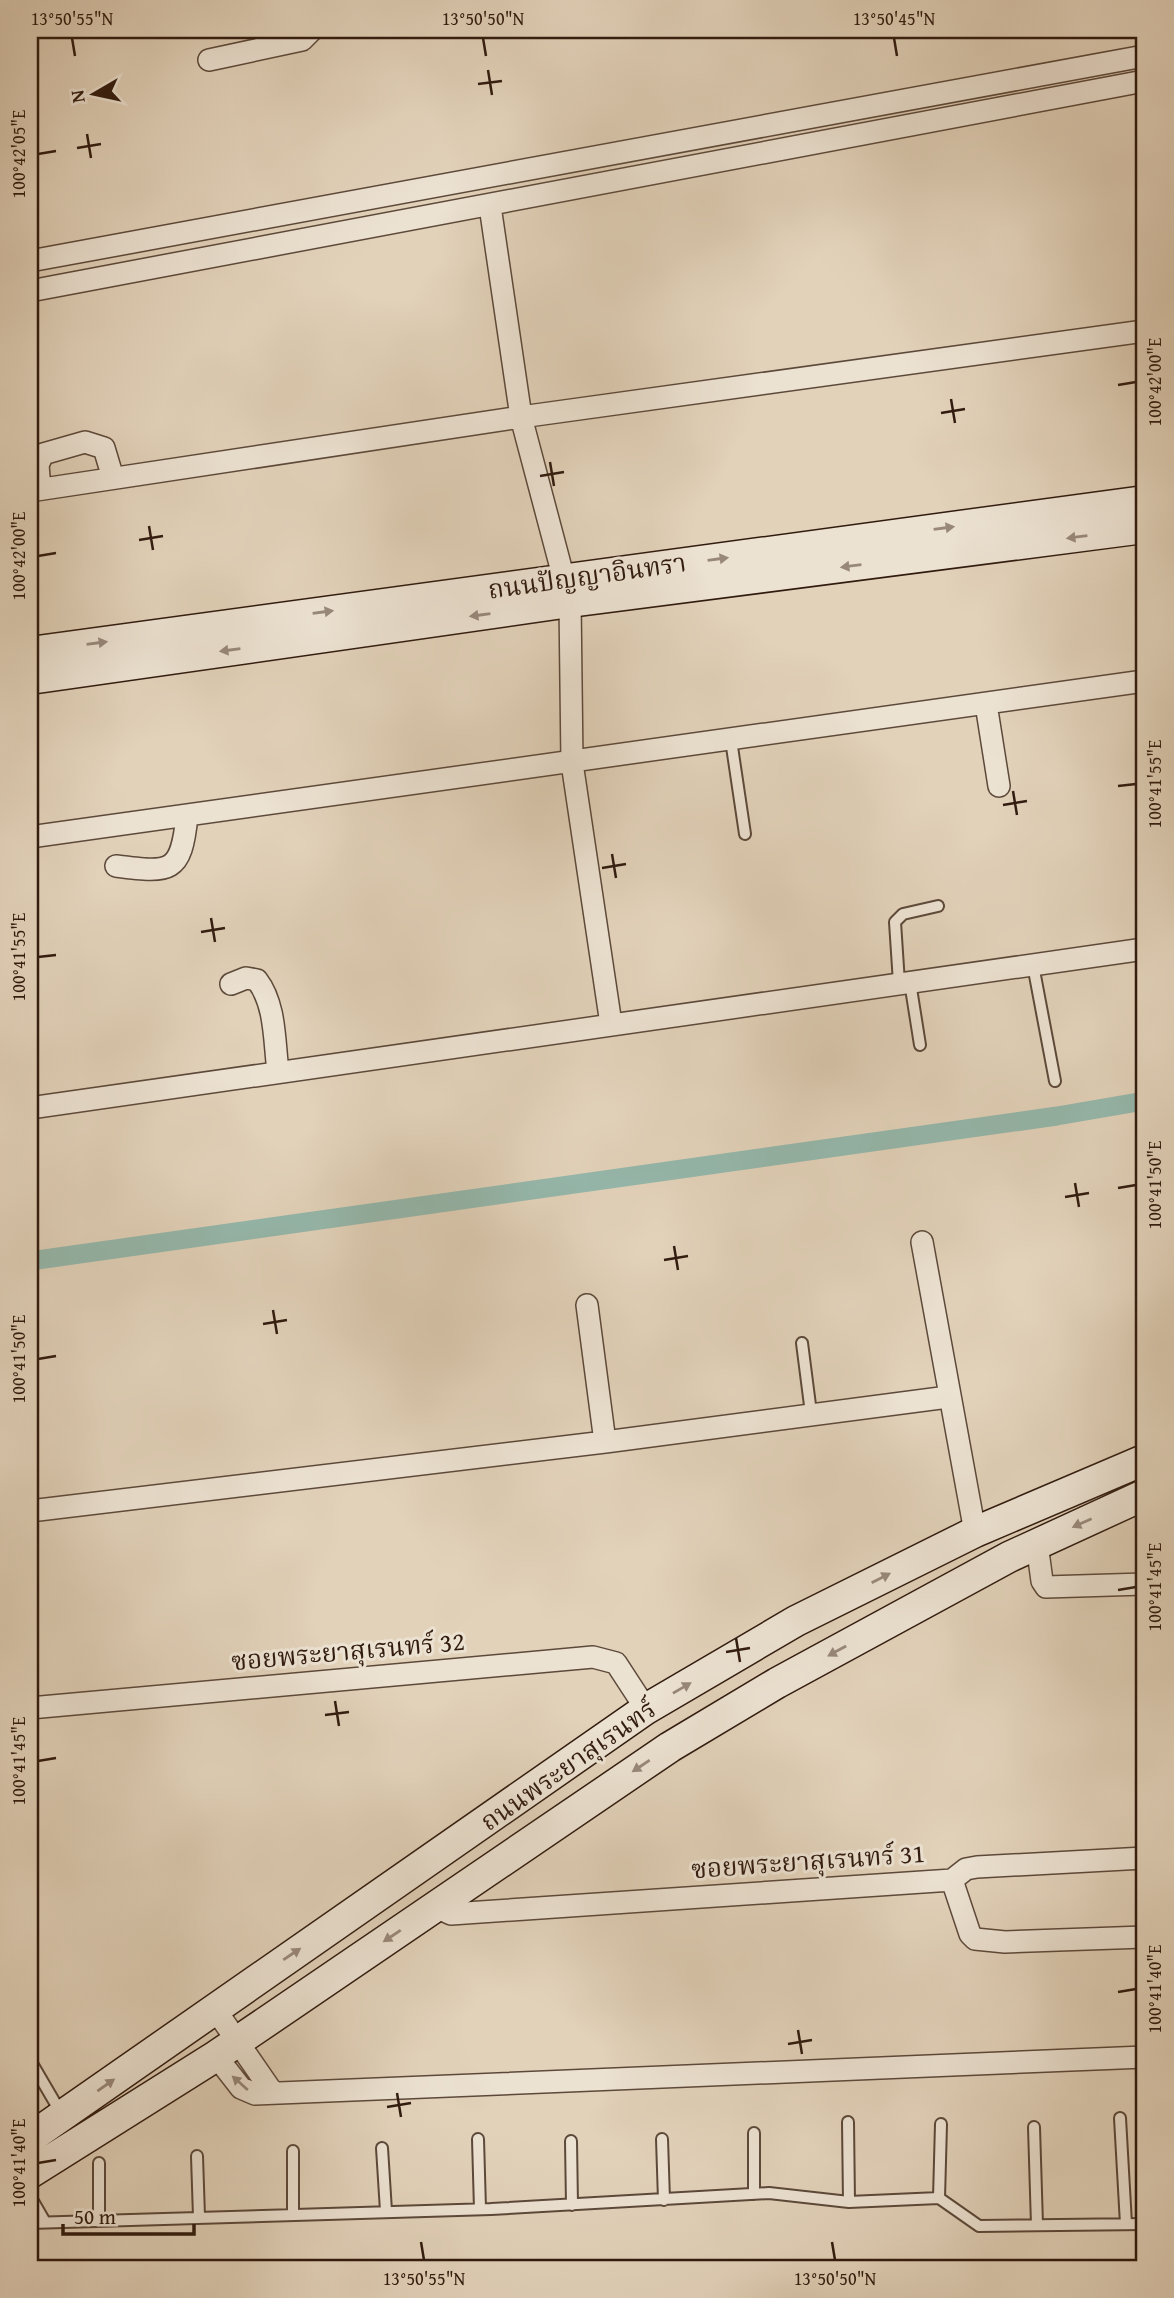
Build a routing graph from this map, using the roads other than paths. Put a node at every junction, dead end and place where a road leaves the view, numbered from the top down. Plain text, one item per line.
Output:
1 (312, 30) edge
2 (1144, 55) edge
3 (209, 60) dead end
4 (1144, 82) edge
5 (513, 171) junction
6 (466, 179) junction
7 (518, 200) junction
8 (481, 207) junction
9 (30, 261) edge
10 (30, 291) edge
11 (1144, 331) edge
12 (521, 417) junction
13 (113, 478) junction
14 (35, 490) edge
15 (1144, 501) edge
16 (1144, 528) edge
17 (566, 591) junction
18 (30, 652) edge
19 (30, 679) edge
20 (1144, 681) edge
21 (986, 704) junction
22 (731, 740) junction
23 (572, 763) junction
24 (999, 786) dead end
25 (187, 816) junction
26 (745, 834) dead end
27 (30, 837) edge
28 (117, 866) dead end
29 (937, 906) dead end
30 (1144, 949) edge
31 (1033, 965) junction
32 (904, 982) junction
33 (231, 984) dead end
34 (611, 1024) junction
35 (920, 1045) dead end
36 (278, 1071) junction
37 (1055, 1082) dead end
38 (30, 1108) edge
39 (922, 1242) dead end
40 (587, 1305) dead end
41 (802, 1343) dead end
42 (948, 1397) junction
43 (811, 1413) junction
44 (605, 1442) junction
45 (1144, 1460) edge
46 (1144, 1495) edge
47 (30, 1511) edge
48 (975, 1532) junction
49 (1037, 1544) junction
50 (1144, 1584) edge
51 (30, 1709) edge
52 (646, 1709) junction
53 (1144, 1857) edge
54 (952, 1880) junction
55 (435, 1907) junction
56 (1144, 1937) edge
57 (215, 2009) junction
58 (226, 2048) junction
59 (1144, 2057) edge
60 (30, 2060) edge
61 (62, 2116) junction
62 (1120, 2118) dead end
63 (848, 2122) dead end
64 (941, 2124) dead end
65 (1034, 2127) dead end
66 (754, 2133) dead end
67 (30, 2138) edge
68 (478, 2139) dead end
69 (662, 2139) dead end
70 (571, 2141) dead end
71 (382, 2148) dead end
72 (293, 2151) dead end
73 (197, 2156) dead end
74 (99, 2163) dead end
75 (30, 2173) edge
76 (754, 2194) junction
77 (30, 2196) edge
78 (939, 2199) junction
79 (664, 2200) junction
80 (849, 2202) junction
81 (572, 2205) junction
82 (480, 2209) junction
83 (386, 2211) junction
84 (293, 2214) junction
85 (199, 2217) junction
86 (99, 2220) junction
87 (45, 2222) junction
88 (30, 2223) edge
89 (1126, 2224) junction
90 (1144, 2224) edge
91 (1037, 2225) junction

1 - 3 street
2 - 5 street
4 - 7 street
5 - 6 street
5 - 7 street
6 - 8 street
6 - 9 street
7 - 8 street
8 - 10 street
8 - 12 street
11 - 12 street
12 - 13 street
12 - 17 street
13 - 14 street
13 - 14 street
17 -> 15 street, ถนนปัญญาอินทรา
16 -> 17 street, ถนนปัญญาอินทรา
18 -> 17 street, ถนนปัญญาอินทรา
17 -> 19 street, ถนนปัญญาอินทรา
17 - 23 street
20 - 21 street
21 - 22 street
21 - 24 street
22 - 23 street
22 - 26 lane
23 - 25 street
23 - 34 street
25 - 27 street
25 - 28 street
29 - 32 lane
30 - 31 street
31 - 32 street
31 - 37 lane
32 - 34 street
32 - 35 lane
33 - 36 street
34 - 36 street
36 - 38 street
39 - 42 street
40 - 44 street
41 - 43 lane
42 - 43 street
42 - 48 street
43 - 44 street
44 - 47 street
45 - 48 street, ถนนพระยาสุเรนทร์
46 -> 49 street, ถนนพระยาสุเรนทร์
52 -> 48 street, ถนนพระยาสุเรนทร์
49 - 50 street
49 -> 55 street, ถนนพระยาสุเรนทร์
51 - 52 street, ซอยพระยาสุเรนทร์ 32
57 -> 52 street, ถนนพระยาสุเรนทร์
53 - 54 street
54 - 55 street, ซอยพระยาสุเรนทร์ 31
54 - 56 street, ซอยพระยาสุเรนทร์ 31
55 -> 58 street, ถนนพระยาสุเรนทร์
57 - 58 street
61 -> 57 street, ถนนพระยาสุเรนทร์
58 - 59 street
58 - 75 street, ถนนพระยาสุเรนทร์
60 - 61 lane
61 - 67 street, ถนนพระยาสุเรนทร์
62 - 89 lane
63 - 80 lane
64 - 78 lane
65 - 91 lane
66 - 76 lane
68 - 82 lane
69 - 79 lane
70 - 81 lane
71 - 83 lane
72 - 84 lane
73 - 85 lane
74 - 86 lane
76 - 79 lane
76 - 80 lane
77 - 87 lane
78 - 80 lane
78 - 91 lane
79 - 81 lane
81 - 82 lane
82 - 83 lane
83 - 84 lane
84 - 85 lane
85 - 86 lane
86 - 87 lane
87 - 88 lane
89 - 90 lane
89 - 91 lane

